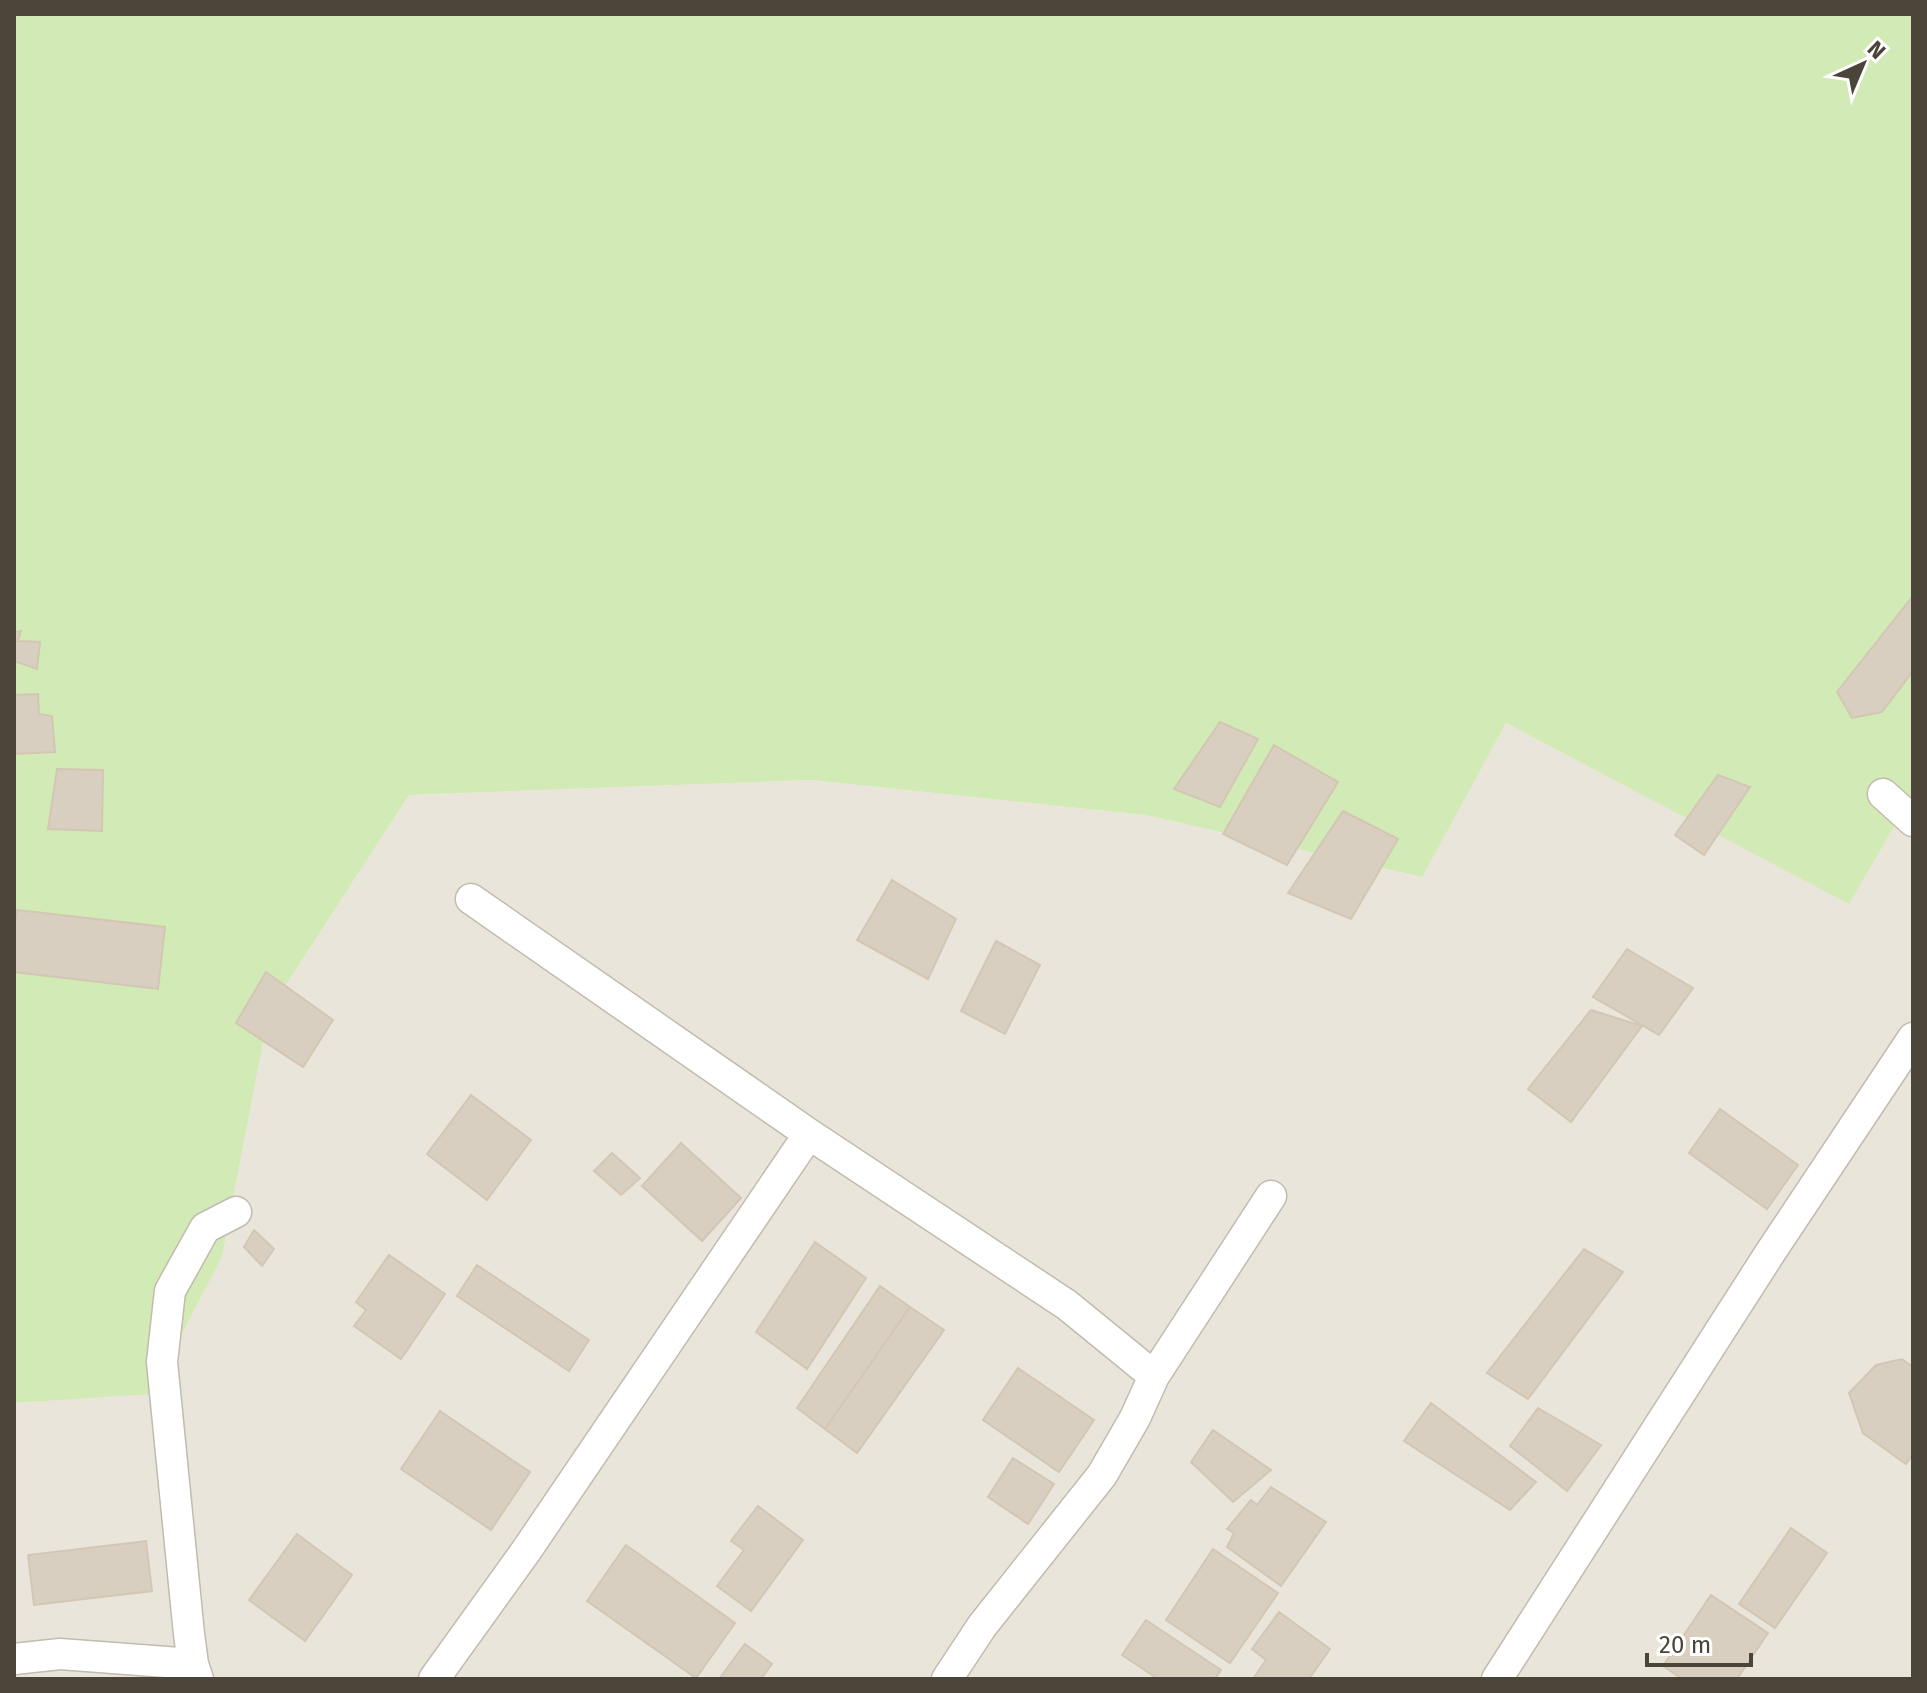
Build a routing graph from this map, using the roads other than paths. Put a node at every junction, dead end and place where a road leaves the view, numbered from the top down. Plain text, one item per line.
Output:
1 (1883, 794) dead end
2 (1913, 821) edge
3 (471, 899) dead end
4 (1913, 1038) edge
5 (809, 1134) junction
6 (1271, 1196) dead end
7 (236, 1212) dead end
8 (1154, 1376) junction
9 (14, 1659) edge
10 (196, 1672) edge
11 (434, 1679) edge
12 (947, 1679) edge
13 (1497, 1679) edge

1 - 2 street
3 - 5 street
4 - 13 street
5 - 8 street
5 - 11 street
6 - 8 street
7 - 10 street
8 - 12 street
9 - 10 street

